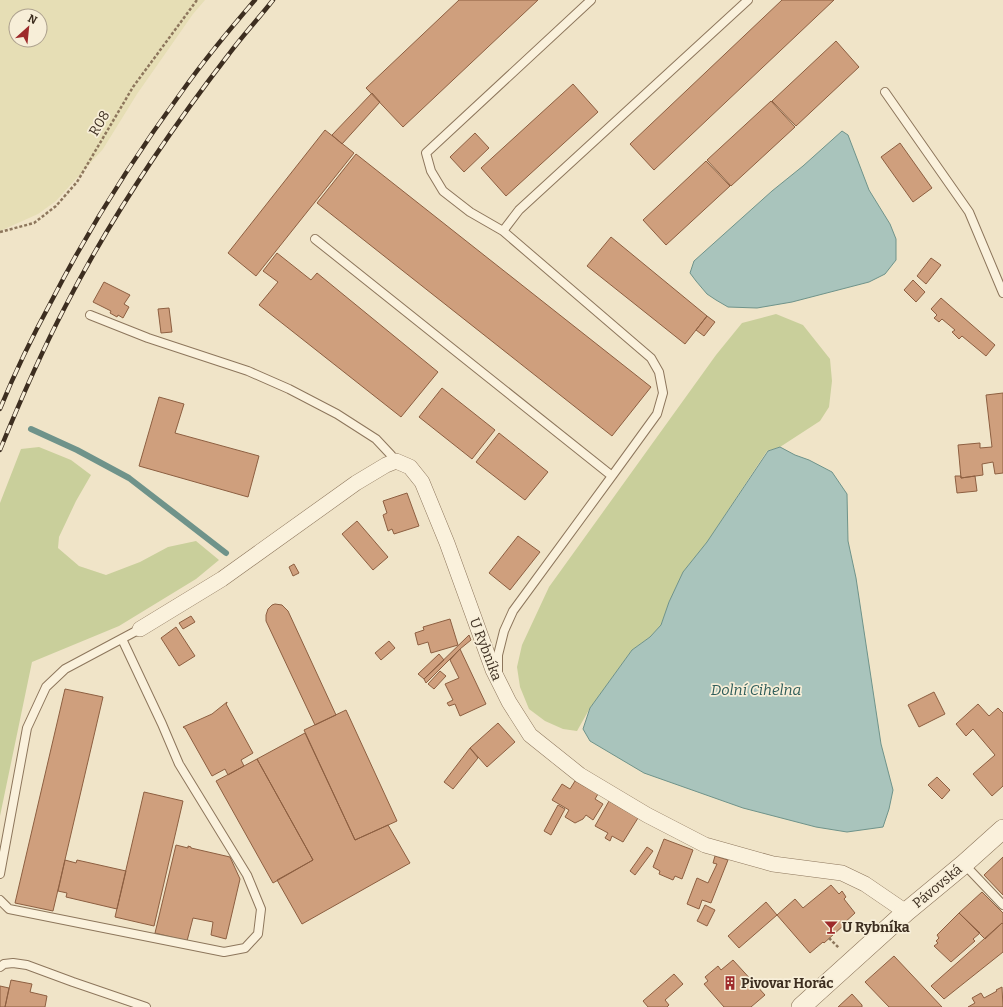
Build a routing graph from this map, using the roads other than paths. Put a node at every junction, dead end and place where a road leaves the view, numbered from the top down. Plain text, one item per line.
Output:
1 (591, 0) edge
2 (748, 0) edge
3 (885, 92) dead end
4 (503, 231) junction
5 (315, 239) dead end
6 (1003, 293) edge
7 (90, 315) dead end
8 (396, 461) junction
9 (612, 476) junction
10 (140, 629) joint
11 (122, 639) junction
12 (497, 680) junction
13 (1003, 829) edge
14 (964, 864) junction
15 (0, 874) edge
16 (0, 900) edge
17 (1003, 905) edge
18 (906, 912) junction
19 (0, 967) edge
20 (146, 1007) edge
21 (801, 1007) edge

1 - 4 lane
2 - 4 lane
3 - 6 lane
4 - 9 lane
5 - 9 lane
7 - 8 lane
8 - 10 street
8 - 12 street, U Rybníka
9 - 12 lane
10 - 11 lane
11 - 15 lane
11 - 16 lane
12 - 18 street, U Rybníka
13 - 14 street, Pávovská
14 - 17 lane
14 - 18 street, Pávovská
18 - 21 street, Pávovská
19 - 20 lane

